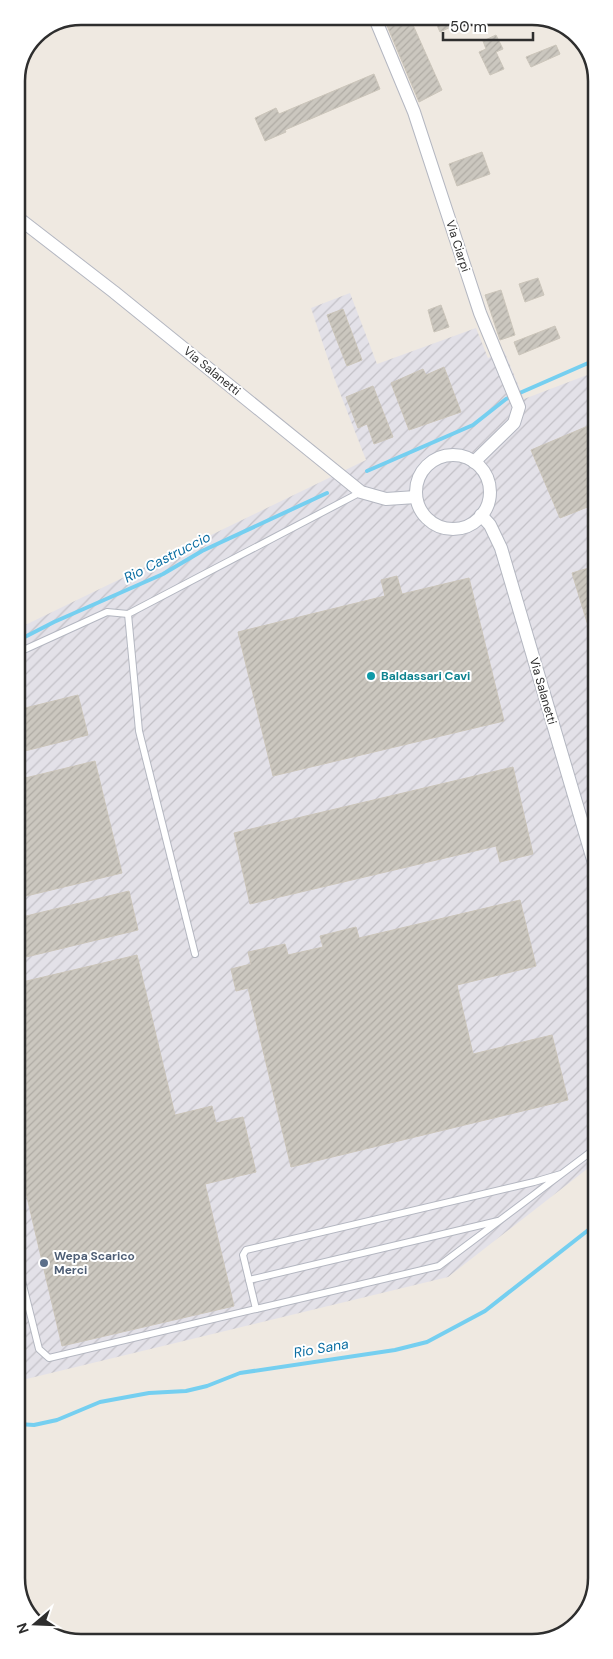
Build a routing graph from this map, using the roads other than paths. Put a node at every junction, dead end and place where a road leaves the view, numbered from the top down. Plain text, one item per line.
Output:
1 (378, 25) edge
2 (25, 223) edge
3 (474, 462) junction
4 (361, 492) junction
5 (416, 497) junction
6 (481, 516) junction
7 (128, 614) junction
8 (25, 649) edge
9 (588, 843) edge
10 (195, 954) dead end
11 (588, 1154) edge
12 (560, 1174) junction
13 (502, 1221) junction
14 (249, 1280) junction
15 (25, 1294) edge
16 (256, 1309) junction

1 - 3 street, Via Ciarpi
2 - 4 street, Via Salanetti
3 - 5 street
3 - 6 street
4 - 5 street, Via Salanetti
4 - 7 lane
5 - 6 street
6 - 9 street, Via Salanetti
7 - 8 lane
7 - 10 lane
11 - 12 lane
12 - 13 lane
12 - 14 lane
13 - 14 lane
13 - 16 lane
14 - 16 lane
15 - 16 lane

